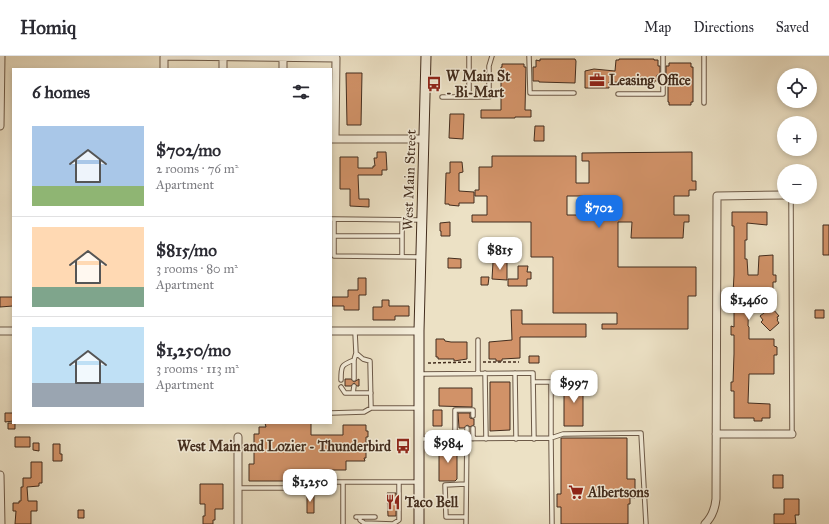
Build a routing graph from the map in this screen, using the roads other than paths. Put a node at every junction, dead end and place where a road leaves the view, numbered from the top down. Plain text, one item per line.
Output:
1 (1, 56) edge
2 (164, 56) edge
3 (223, 56) edge
4 (426, 56) edge
5 (469, 56) edge
6 (492, 56) edge
7 (529, 56) edge
8 (663, 56) edge
9 (704, 56) edge
10 (283, 58) junction
11 (164, 68) edge
12 (223, 68) edge
13 (283, 68) edge
14 (574, 93) dead end
15 (618, 94) dead end
16 (442, 97) dead end
17 (469, 98) junction
18 (704, 103) dead end
19 (0, 126) edge
20 (0, 129) edge
21 (333, 139) edge
22 (424, 139) junction
23 (777, 195) edge
24 (791, 204) edge
25 (332, 219) edge
26 (402, 220) junction
27 (422, 220) junction
28 (334, 236) junction
29 (402, 236) junction
30 (402, 257) junction
31 (421, 257) junction
32 (0, 331) edge
33 (12, 331) edge
34 (332, 331) edge
35 (355, 331) junction
36 (418, 331) junction
37 (478, 340) dead end
38 (356, 353) junction
39 (354, 360) junction
40 (478, 373) junction
41 (485, 373) junction
42 (515, 373) junction
43 (418, 374) junction
44 (354, 379) dead end
45 (341, 380) dead end
46 (533, 382) junction
47 (354, 386) dead end
48 (341, 387) dead end
49 (353, 393) junction
50 (371, 393) junction
51 (371, 408) junction
52 (418, 408) junction
53 (467, 410) junction
54 (332, 413) edge
55 (467, 416) dead end
56 (473, 416) dead end
57 (467, 428) dead end
58 (473, 428) dead end
59 (716, 434) junction
60 (792, 434) joint
61 (238, 437) dead end
62 (534, 438) junction
63 (551, 438) junction
64 (418, 439) junction
65 (455, 439) junction
66 (467, 439) junction
67 (473, 439) junction
68 (486, 439) junction
69 (516, 439) junction
70 (0, 475) edge
71 (343, 482) junction
72 (399, 482) junction
73 (419, 482) junction
74 (466, 484) junction
75 (238, 488) junction
76 (375, 517) dead end
77 (466, 517) junction
78 (1, 524) edge
79 (238, 524) edge
80 (343, 524) edge
81 (419, 524) edge
82 (466, 524) edge
83 (552, 524) edge
84 (646, 524) edge
85 (704, 524) edge

1 - 19 street
2 - 3 street
2 - 11 street
3 - 10 street
3 - 12 street
4 - 22 main road, West Main Street
5 - 17 lane
6 - 17 lane
7 - 14 lane
8 - 15 lane
9 - 18 lane
10 - 13 street
10 - 21 street
16 - 17 lane
19 - 20 street
21 - 22 street
22 - 27 main road, West Main Street
23 - 59 street
24 - 60 lane
25 - 26 lane
25 - 28 lane
26 - 27 lane
26 - 29 lane
27 - 31 main road, West Main Street
28 - 29 lane
28 - 30 lane
29 - 30 lane
30 - 31 lane
31 - 36 main road, West Main Street
32 - 33 street
34 - 35 street
35 - 36 street
35 - 38 lane
36 - 43 main road
37 - 40 lane
38 - 39 lane
38 - 50 lane
39 - 44 lane
39 - 45 lane
40 - 41 lane
40 - 43 lane
41 - 42 lane
41 - 68 lane
42 - 46 lane
42 - 69 lane
43 - 52 main road
46 - 62 lane
46 - 63 lane
47 - 49 lane
48 - 49 lane
49 - 50 lane
50 - 51 lane
51 - 52 lane
51 - 54 lane
52 - 64 main road
53 - 55 lane
53 - 56 lane
53 - 65 lane
57 - 66 lane
58 - 67 lane
59 - 60 street
59 - 85 street
61 - 75 street
62 - 63 lane
62 - 69 lane
63 - 83 lane
63 - 84 lane
64 - 65 lane
64 - 73 main road
65 - 66 lane
66 - 67 lane
66 - 74 lane
67 - 68 lane
68 - 69 lane
70 - 78 street
71 - 72 lane
71 - 75 lane
71 - 80 lane
72 - 73 lane
72 - 76 lane
73 - 81 main road
74 - 77 lane
74 - 77 lane
75 - 79 street
77 - 82 lane

